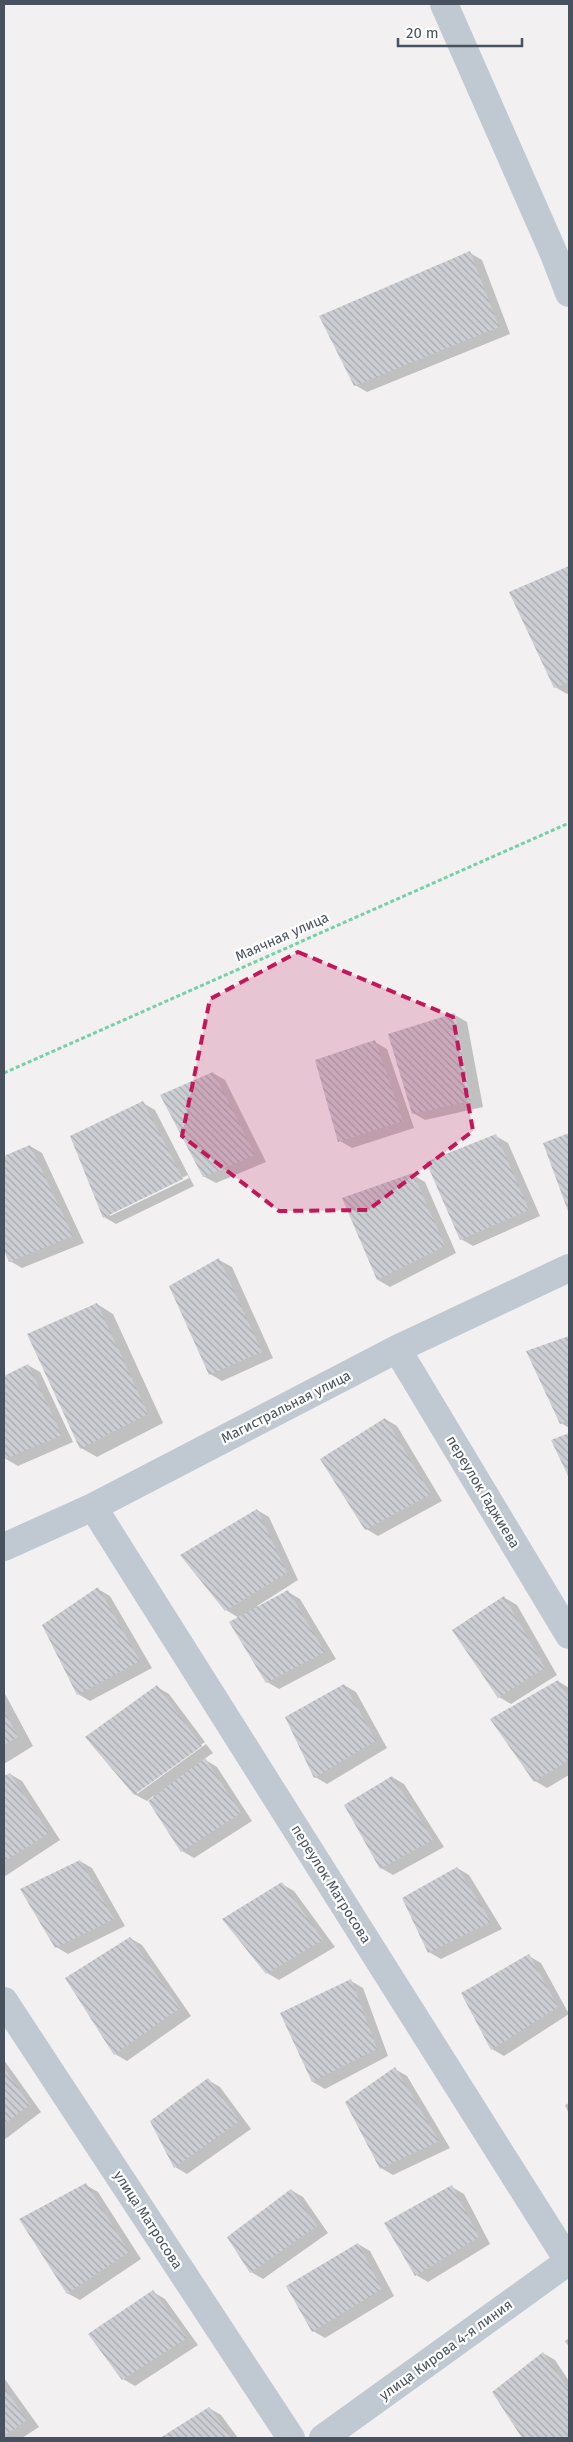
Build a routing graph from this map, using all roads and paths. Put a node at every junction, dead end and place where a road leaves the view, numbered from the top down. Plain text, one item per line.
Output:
1 (444, 4) edge
2 (569, 293) edge
3 (569, 823) edge
4 (4, 1073) edge
5 (569, 1268) edge
6 (397, 1349) junction
7 (93, 1507) junction
8 (4, 1547) edge
9 (569, 1635) edge
10 (4, 2001) edge
11 (569, 2261) edge
12 (292, 2438) edge
13 (323, 2438) edge

1 - 2 street
3 - 4 path, Маячная улица
5 - 6 street, Магистральная улица
6 - 7 street, Магистральная улица
6 - 9 street, переулок Гаджиева
7 - 8 street, Магистральная улица
7 - 11 street, переулок Матросова
10 - 12 street, улица Матросова
11 - 13 street, улица Кирова 4-я линия

